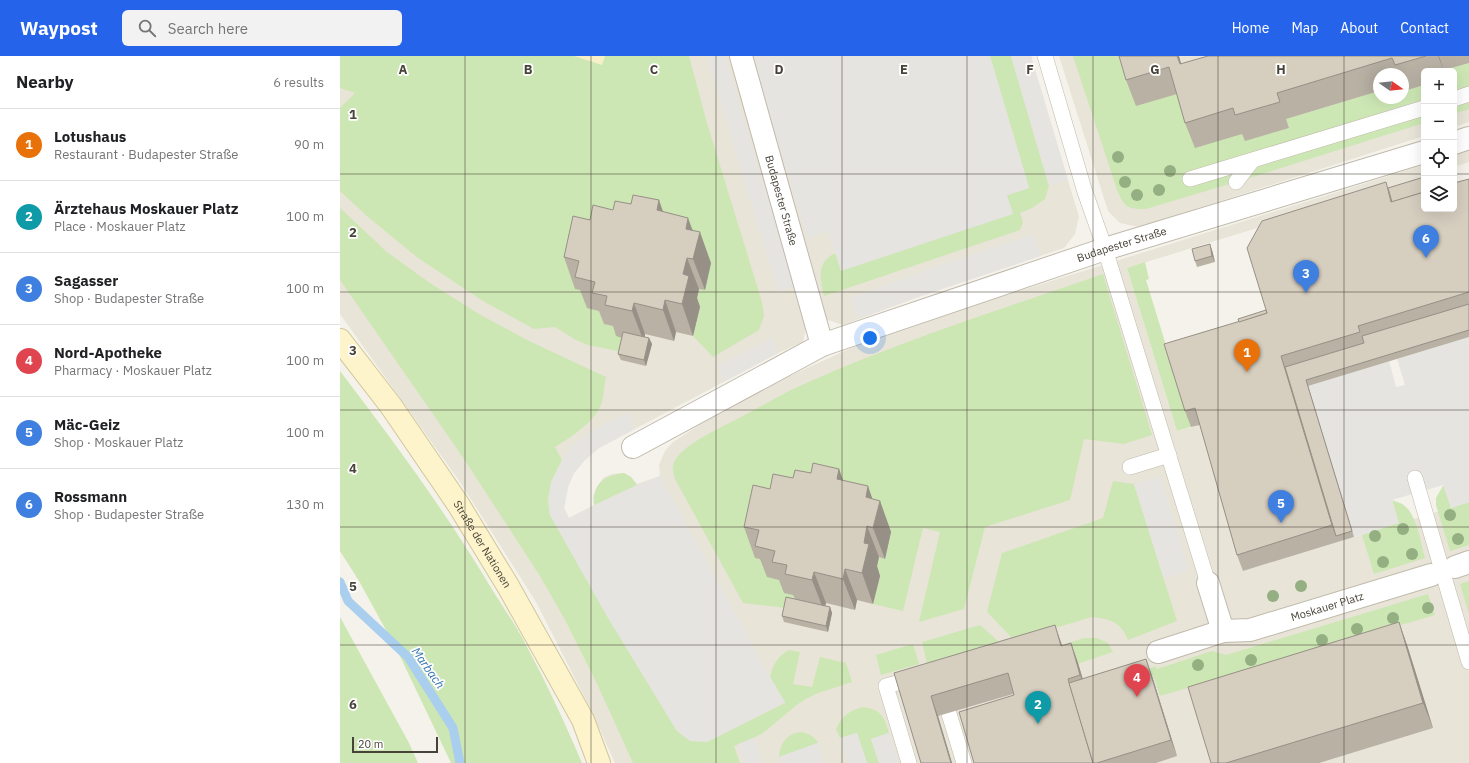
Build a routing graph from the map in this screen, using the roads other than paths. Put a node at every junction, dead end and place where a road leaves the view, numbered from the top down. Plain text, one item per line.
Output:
1 (741, 56) edge
2 (1045, 56) edge
3 (1469, 94) edge
4 (1457, 98) edge
5 (1421, 109) edge
6 (1469, 138) edge
7 (1457, 142) edge
8 (1421, 153) edge
9 (1252, 161) junction
10 (1190, 179) dead end
11 (1236, 182) dead end
12 (1105, 249) junction
13 (340, 340) edge
14 (822, 345) junction
15 (633, 447) dead end
16 (1169, 455) junction
17 (1130, 467) dead end
18 (1415, 478) dead end
19 (1430, 575) dead end
20 (1208, 583) joint
21 (1223, 631) junction
22 (1158, 652) dead end
23 (1469, 662) edge
24 (599, 763) edge
25 (909, 763) edge
26 (964, 763) edge

1 - 14 street, Budapester Straße
2 - 12 lane
3 - 4 lane
5 - 9 lane
6 - 7 street
8 - 12 street, Budapester Straße
9 - 10 lane
9 - 11 lane
12 - 14 street, Budapester Straße
12 - 16 lane
13 - 24 main road, Straße der Nationen
14 - 15 street, Budapester Straße
16 - 17 lane
16 - 20 lane
18 - 23 lane
19 - 21 street, Moskauer Platz
20 - 21 street
21 - 22 street, Moskauer Platz
25 - 26 lane

